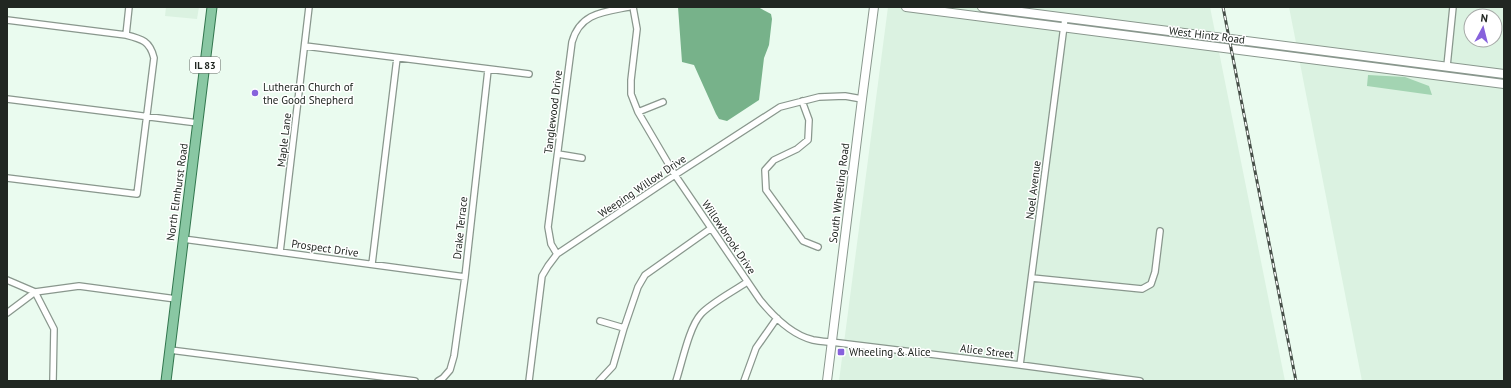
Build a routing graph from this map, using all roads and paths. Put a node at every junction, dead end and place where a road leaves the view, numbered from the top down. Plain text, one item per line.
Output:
1 (130, 7) edge
2 (212, 7) edge
3 (310, 7) edge
4 (629, 7) edge
5 (633, 7) edge
6 (874, 7) edge
7 (906, 7) edge
8 (982, 7) edge
9 (1453, 7) edge
10 (1065, 18) junction
11 (7, 20) edge
12 (1064, 27) junction
13 (126, 35) junction
14 (305, 46) junction
15 (397, 58) junction
16 (1447, 66) junction
17 (488, 70) junction
18 (529, 74) dead end
19 (1504, 74) edge
20 (1504, 84) edge
21 (7, 99) edge
22 (862, 99) junction
23 (802, 101) junction
24 (663, 102) dead end
25 (638, 112) junction
26 (146, 116) junction
27 (198, 123) junction
28 (558, 154) junction
29 (582, 158) dead end
30 (676, 175) junction
31 (7, 178) edge
32 (710, 229) junction
33 (1160, 231) dead end
34 (183, 239) junction
35 (818, 246) dead end
36 (280, 252) junction
37 (557, 254) junction
38 (372, 264) junction
39 (465, 277) junction
40 (1032, 278) junction
41 (7, 280) edge
42 (747, 282) junction
43 (35, 292) junction
44 (176, 299) junction
45 (7, 313) edge
46 (777, 318) junction
47 (600, 322) dead end
48 (624, 328) junction
49 (831, 342) junction
50 (170, 350) junction
51 (1020, 365) junction
52 (53, 381) edge
53 (166, 381) edge
54 (415, 381) edge
55 (438, 381) edge
56 (529, 381) edge
57 (599, 381) edge
58 (676, 381) edge
59 (744, 381) edge
60 (827, 381) edge
61 (1140, 381) edge

1 - 13 street
2 - 27 main road, North Elmhurst Road / IL 83
3 - 14 street, Maple Lane
4 - 28 street, Tanglewood Drive
5 - 25 street, Willowbrook Drive
6 - 22 main road, South Wheeling Road
7 - 12 main road, West Hintz Road
8 - 10 main road, West Hintz Road
9 - 16 street
10 - 12 street, Noel Avenue
10 - 16 main road, West Hintz Road
11 - 13 street
12 - 20 main road, West Hintz Road
12 - 40 street, Noel Avenue
13 - 26 street
14 - 15 street
14 - 36 street, Maple Lane
15 - 17 street
15 - 38 street
16 - 19 main road, West Hintz Road
17 - 18 street
17 - 39 street, Drake Terrace
21 - 26 street
22 - 23 street, Weeping Willow Drive
22 - 49 main road, South Wheeling Road
23 - 30 street, Weeping Willow Drive
23 - 35 street
24 - 25 street
25 - 30 street, Willowbrook Drive
26 - 27 street
26 - 31 street
27 - 34 main road, North Elmhurst Road / IL 83
28 - 29 street
28 - 37 street, Tanglewood Drive
30 - 32 street, Willowbrook Drive
30 - 37 street, Weeping Willow Drive
32 - 42 street, Willowbrook Drive
32 - 48 street
33 - 40 street
34 - 36 street, Prospect Drive
34 - 44 main road, North Elmhurst Road / IL 83
36 - 38 street, Prospect Drive
37 - 56 street, Weeping Willow Drive
38 - 39 street, Prospect Drive
39 - 55 street, Drake Terrace
40 - 51 street, Noel Avenue
41 - 43 street
42 - 46 street, Willowbrook Drive
42 - 58 street
43 - 44 street
43 - 45 street
43 - 52 street
44 - 50 main road, North Elmhurst Road / IL 83
46 - 49 street, Willowbrook Drive
46 - 59 street
47 - 48 street
48 - 57 street
49 - 51 street, Alice Street
49 - 60 main road, South Wheeling Road
50 - 53 main road, North Elmhurst Road / IL 83
50 - 54 street
51 - 61 street, Alice Street

